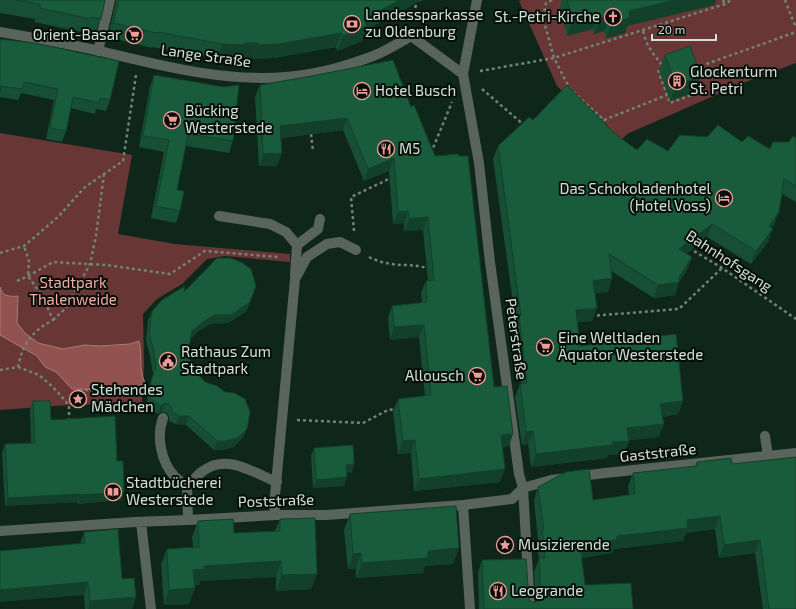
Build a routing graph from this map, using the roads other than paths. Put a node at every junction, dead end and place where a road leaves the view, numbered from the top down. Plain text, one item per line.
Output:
1 (110, 0) edge
2 (477, 0) edge
3 (0, 32) edge
4 (98, 51) junction
5 (464, 74) junction
6 (219, 216) dead end
7 (320, 219) dead end
8 (298, 245) junction
9 (356, 250) road end
10 (295, 279) junction
11 (163, 418) dead end
12 (765, 436) dead end
13 (796, 453) edge
14 (768, 456) junction
15 (277, 482) junction
16 (187, 487) junction
17 (523, 488) junction
18 (463, 505) junction
19 (276, 515) junction
20 (188, 520) junction
21 (141, 522) junction
22 (0, 531) edge
23 (151, 609) edge
24 (470, 609) edge
25 (530, 609) edge

1 - 4 street
2 - 5 street, Peterstraße
3 - 4 street, Lange Straße
4 - 5 street, Lange Straße
5 - 17 street, Peterstraße
6 - 8 street
7 - 8 street
8 - 10 street
9 - 10 street
10 - 15 street
11 - 16 street
12 - 14 street
13 - 14 street, Gaststraße
14 - 17 street, Gaststraße
15 - 16 street
15 - 19 street
16 - 20 street
17 - 18 street, Poststraße
17 - 25 street, Peterstraße
18 - 19 street, Poststraße
18 - 24 street
19 - 20 street, Poststraße
20 - 21 street, Poststraße
21 - 22 street, Poststraße
21 - 23 street

